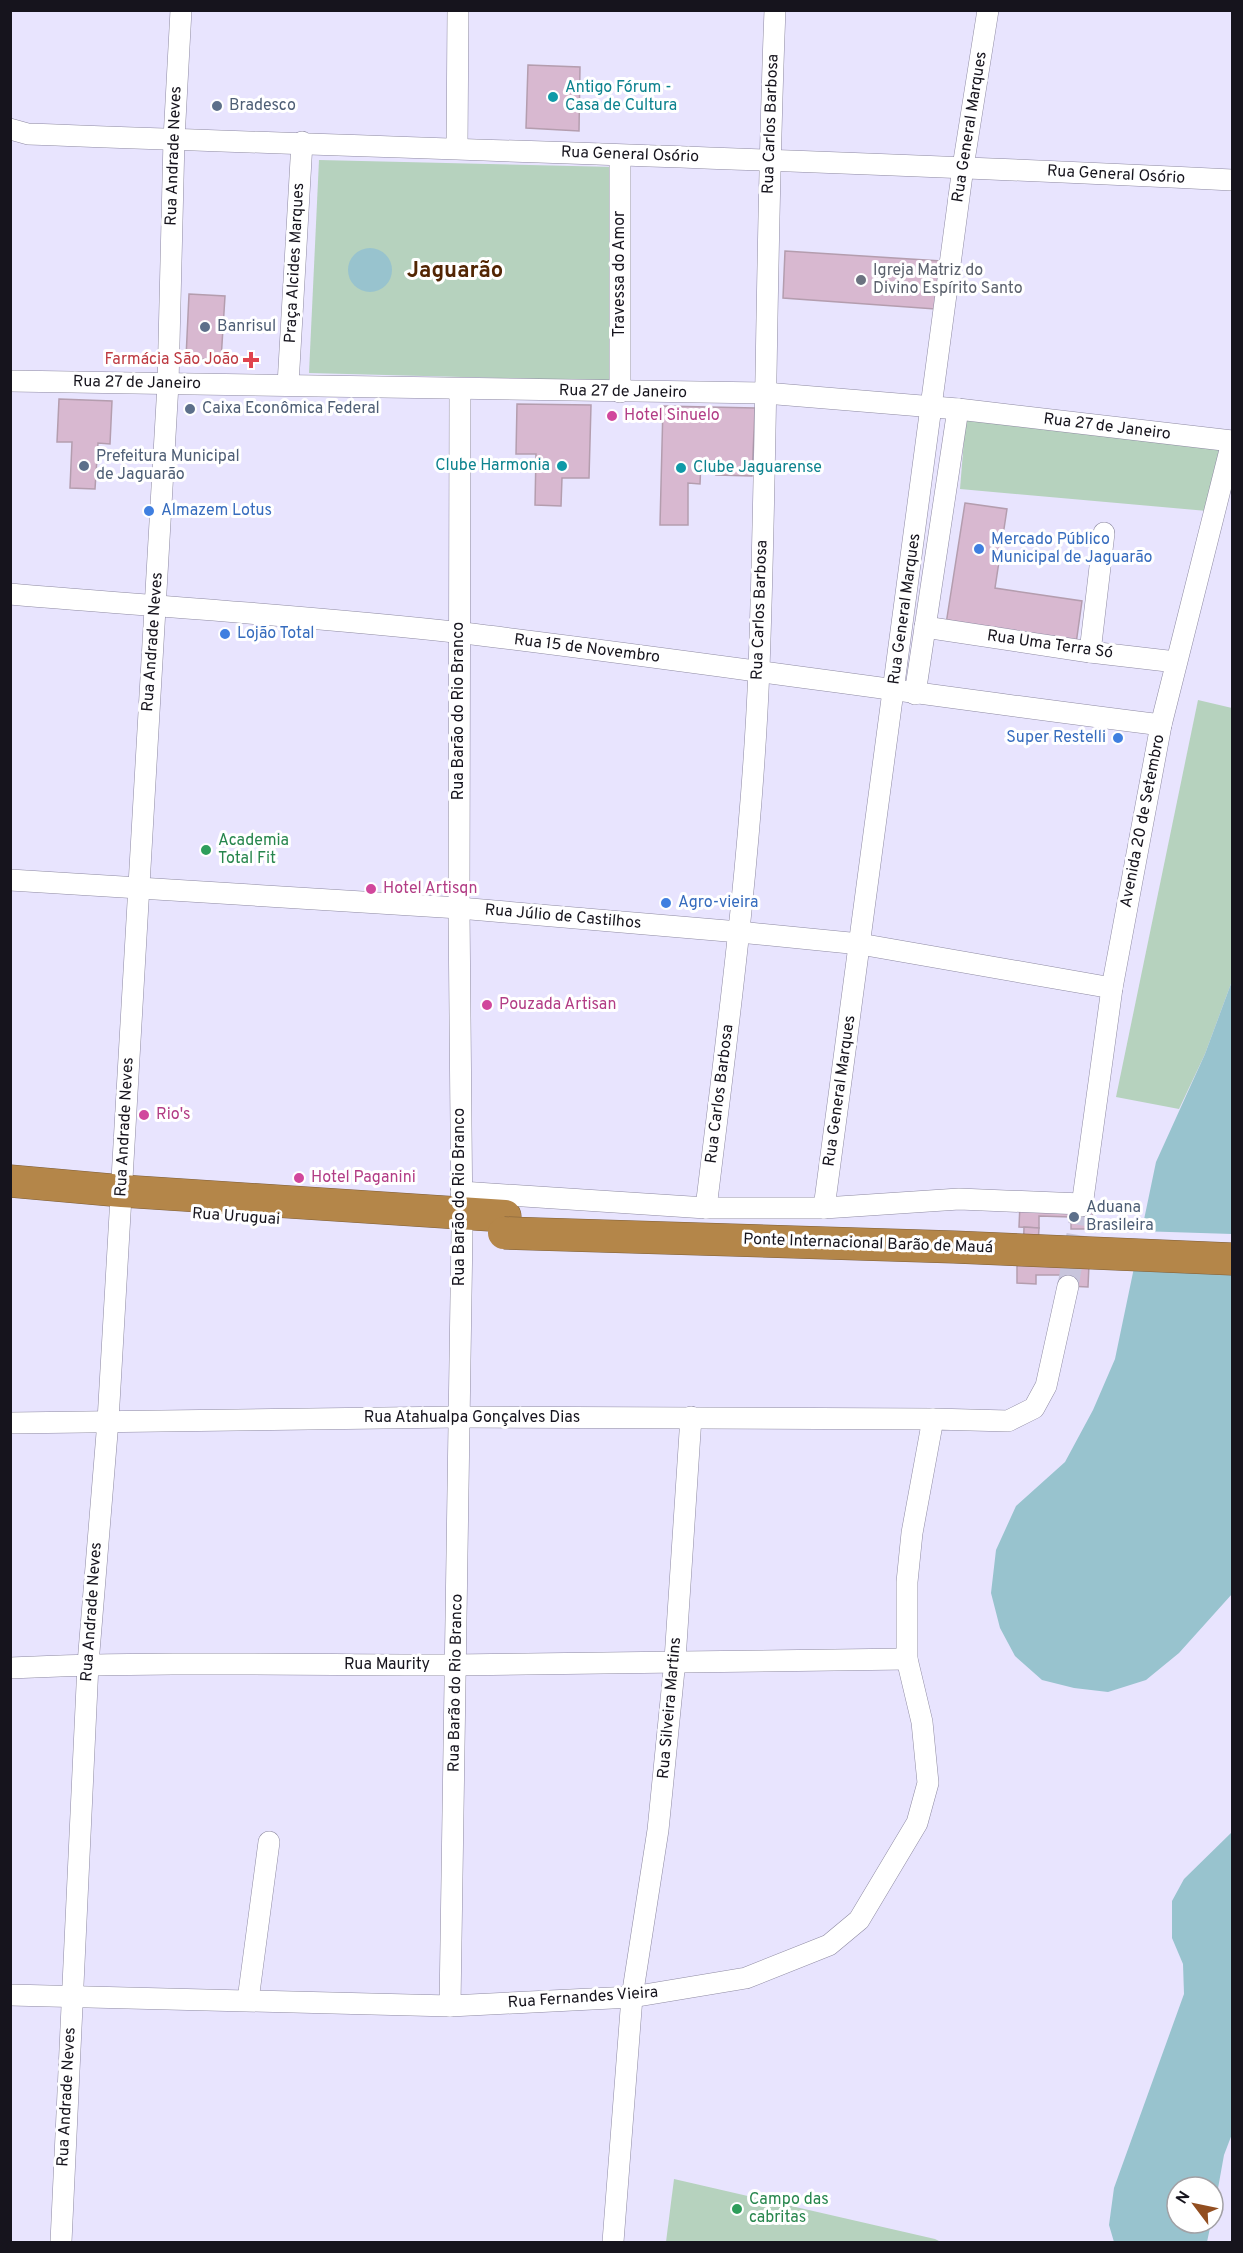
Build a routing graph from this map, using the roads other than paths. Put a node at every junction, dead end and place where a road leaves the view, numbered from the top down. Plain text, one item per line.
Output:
1 (181, 10) edge
2 (458, 10) edge
3 (775, 10) edge
4 (988, 10) edge
5 (16, 134) edge
6 (174, 139) junction
7 (302, 142) junction
8 (457, 148) junction
9 (620, 156) junction
10 (769, 158) junction
11 (963, 167) junction
12 (1233, 180) edge
13 (10, 381) edge
14 (168, 384) junction
15 (288, 385) junction
16 (460, 389) junction
17 (620, 392) junction
18 (765, 393) junction
19 (933, 407) junction
20 (958, 409) junction
21 (1233, 441) edge
22 (1104, 533) dead end
23 (10, 594) edge
24 (155, 607) junction
25 (925, 627) junction
26 (459, 633) junction
27 (1090, 652) junction
28 (1176, 662) junction
29 (759, 670) junction
30 (894, 691) junction
31 (915, 694) junction
32 (1161, 725) junction
33 (10, 880) edge
34 (138, 889) junction
35 (459, 908) junction
36 (739, 932) junction
37 (860, 944) junction
38 (1112, 988) junction
39 (10, 1181) edge
40 (10, 1200) edge
41 (121, 1201) junction
42 (706, 1208) junction
43 (824, 1208) junction
44 (462, 1212) junction
45 (504, 1224) junction
46 (1233, 1246) edge
47 (1233, 1259) edge
48 (1068, 1286) tunnel mouth
49 (458, 1417) junction
50 (691, 1418) junction
51 (933, 1419) junction
52 (108, 1421) junction
53 (10, 1423) edge
54 (907, 1659) junction
55 (675, 1660) junction
56 (88, 1664) junction
57 (457, 1665) junction
58 (10, 1668) edge
59 (269, 1842) dead end
60 (10, 1995) edge
61 (72, 1997) junction
62 (632, 1997) junction
63 (248, 2000) junction
64 (450, 2006) junction
65 (61, 2242) edge
66 (613, 2242) edge

1 - 6 street, Rua Andrade Neves
2 - 8 street
3 - 10 street, Rua Carlos Barbosa
4 - 11 street, Rua General Marques
5 - 6 street, Rua General Osório
6 - 7 street, Rua General Osório
6 - 14 street, Rua Andrade Neves
7 - 8 street, Rua General Osório
7 - 15 street, Praça Alcides Marques
8 - 9 street, Rua General Osório
9 - 10 street, Rua General Osório
9 - 17 street, Travessa do Amor
10 - 11 street, Rua General Osório
10 - 18 street, Rua Carlos Barbosa
11 - 12 street, Rua General Osório
11 - 19 street, Rua General Marques
13 - 14 street, Rua 27 de Janeiro
14 - 15 street, Rua 27 de Janeiro
14 - 24 street, Rua Andrade Neves
15 - 16 street, Rua 27 de Janeiro
16 - 17 street, Rua 27 de Janeiro
16 - 26 street, Rua Barão do Rio Branco
17 - 18 street, Rua 27 de Janeiro
18 - 19 street, Rua 27 de Janeiro
18 - 29 street, Rua Carlos Barbosa
19 - 20 street, Rua 27 de Janeiro
19 - 30 street, Rua General Marques
20 - 21 street, Rua 27 de Janeiro
20 - 25 street
21 - 28 street, Avenida 20 de Setembro
22 - 27 street
23 - 24 street, Rua 15 de Novembro
24 - 26 street, Rua 15 de Novembro
24 - 34 street, Rua Andrade Neves
25 - 27 street, Rua Uma Terra Só
25 - 31 street
26 - 29 street, Rua 15 de Novembro
26 - 35 street, Rua Barão do Rio Branco
27 - 28 street, Rua Uma Terra Só
28 - 32 street, Avenida 20 de Setembro
29 - 30 street, Rua 15 de Novembro
29 - 36 street, Rua Carlos Barbosa
30 - 31 street, Rua 15 de Novembro
30 - 37 street, Rua General Marques
31 - 32 street, Rua 15 de Novembro
32 - 38 street, Avenida 20 de Setembro
33 - 34 street, Rua Júlio de Castilhos
34 - 35 street, Rua Júlio de Castilhos
34 - 41 street, Rua Andrade Neves
35 - 36 street, Rua Júlio de Castilhos
35 - 44 street, Rua Barão do Rio Branco
36 - 37 street, Rua Júlio de Castilhos
36 - 42 street, Rua Carlos Barbosa
37 - 38 street, Rua Júlio de Castilhos
37 - 43 street, Rua General Marques
38 - 43 street, Avenida 20 de Setembro
39 - 41 highway, Rua Uruguai
40 - 41 highway, Rua Uruguai
41 - 44 highway, Rua Uruguai
41 - 52 street, Rua Andrade Neves
42 - 43 street
42 - 44 street
44 - 45 highway, Rua Uruguai
44 - 49 street, Rua Barão do Rio Branco
45 - 46 highway, Ponte Internacional Barão de Mauá
45 - 47 highway, Ponte Internacional Barão de Mauá, bridge
48 - 51 street, Rua Atahualpa Gonçalves Dias
49 - 50 street, Rua Atahualpa Gonçalves Dias
49 - 52 street, Rua Atahualpa Gonçalves Dias
49 - 57 street, Rua Barão do Rio Branco
50 - 51 street, Rua Atahualpa Gonçalves Dias
50 - 55 street, Rua Silveira Martins
51 - 54 street, Rua Fernandes Vieira
52 - 53 street, Rua Atahualpa Gonçalves Dias
52 - 56 street, Rua Andrade Neves
54 - 55 street, Rua Maurity
54 - 62 street, Rua Fernandes Vieira
55 - 57 street, Rua Maurity
55 - 62 street, Rua Silveira Martins
56 - 57 street, Rua Maurity
56 - 58 street, Rua Maurity
56 - 61 street, Rua Andrade Neves
57 - 64 street, Rua Barão do Rio Branco
59 - 63 street
60 - 61 street, Rua Fernandes Vieira
61 - 63 street, Rua Fernandes Vieira
61 - 65 street, Rua Andrade Neves
62 - 64 street, Rua Fernandes Vieira
62 - 66 street, Rua Silveira Martins
63 - 64 street, Rua Fernandes Vieira

